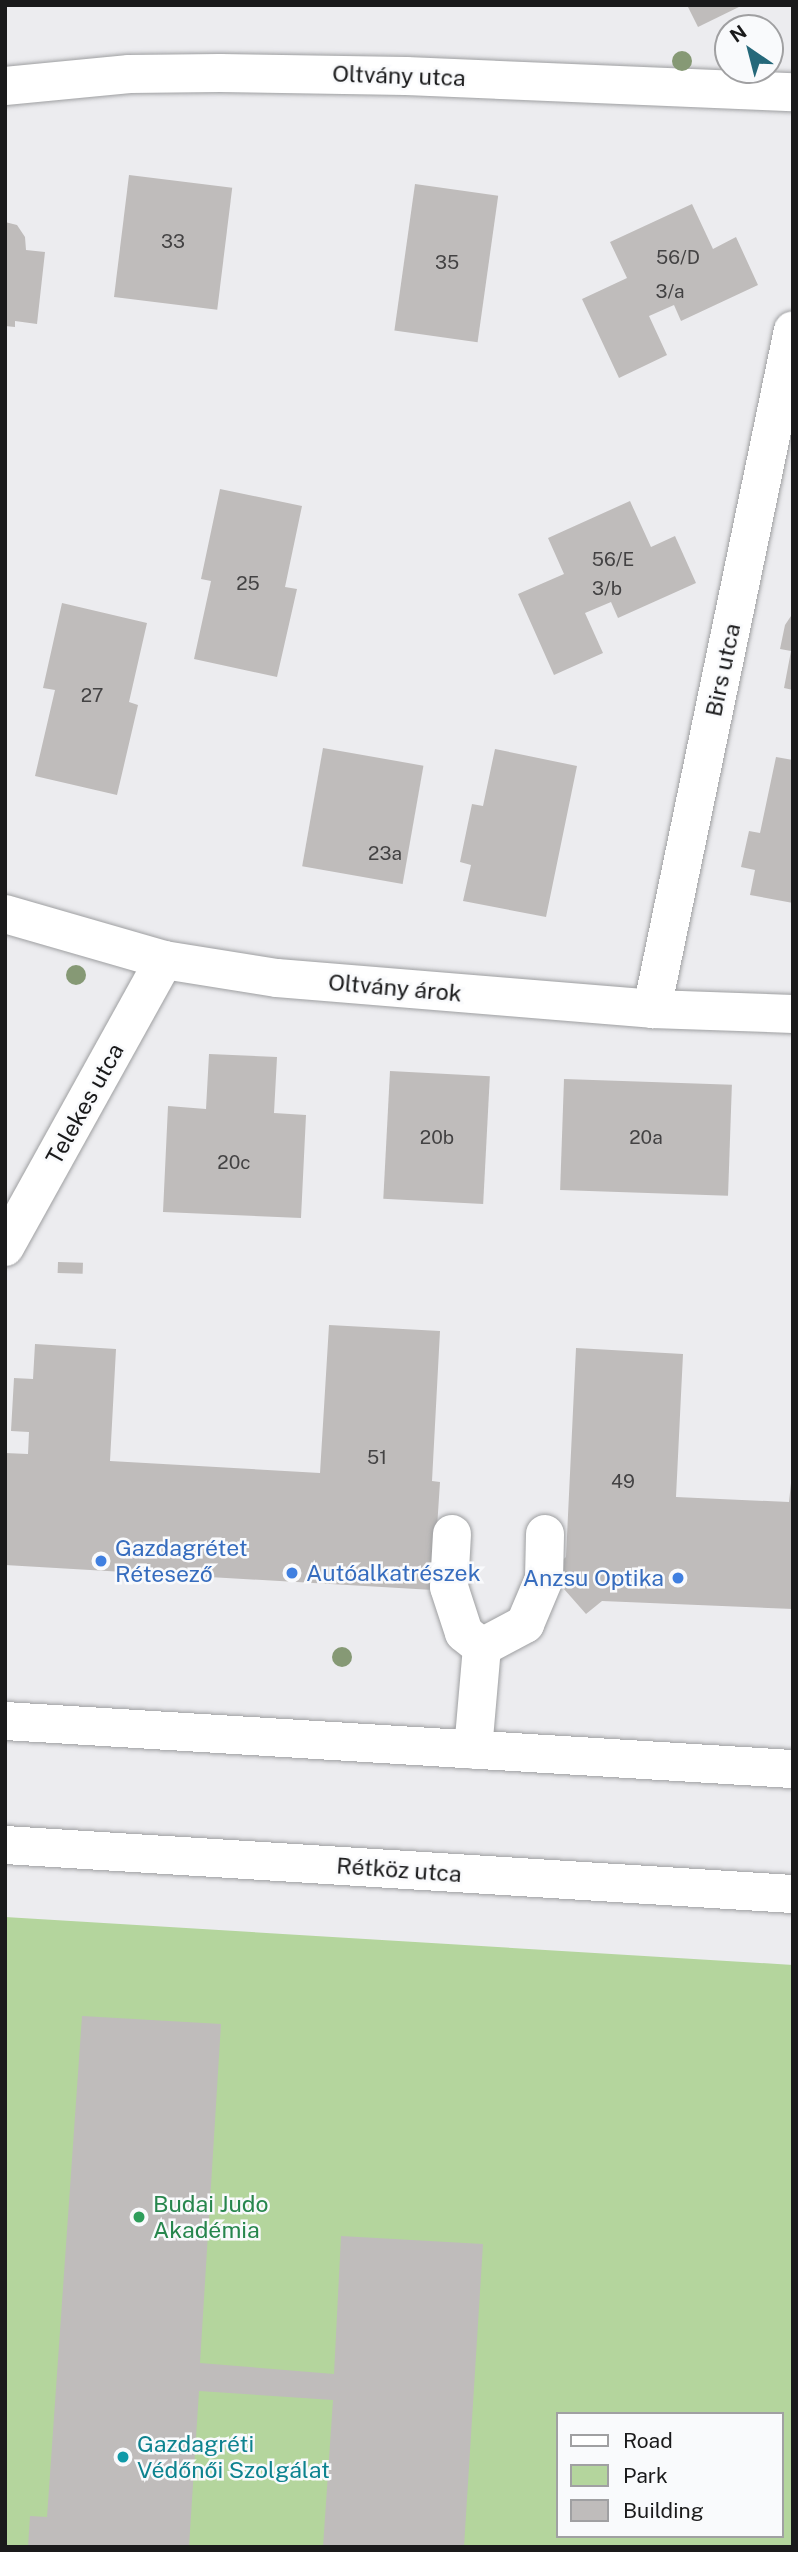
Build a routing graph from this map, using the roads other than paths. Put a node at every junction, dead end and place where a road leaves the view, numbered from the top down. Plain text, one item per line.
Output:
1 (5, 86) edge
2 (793, 92) edge
3 (793, 330) edge
4 (5, 914) edge
5 (164, 960) junction
6 (652, 1009) junction
7 (793, 1014) edge
8 (5, 1247) edge
9 (452, 1534) dead end
10 (545, 1535) dead end
11 (482, 1647) junction
12 (5, 1721) edge
13 (473, 1750) junction
14 (793, 1769) edge
15 (5, 1845) edge
16 (793, 1894) edge

1 - 2 street, Oltvány utca
3 - 6 street, Birs utca
4 - 5 street, Oltvány árok
5 - 6 street, Oltvány árok
5 - 8 street, Telekes utca
6 - 7 street, Oltvány árok
9 - 11 street
10 - 11 street
11 - 13 street
12 - 13 street
13 - 14 street
15 - 16 street, Rétköz utca

